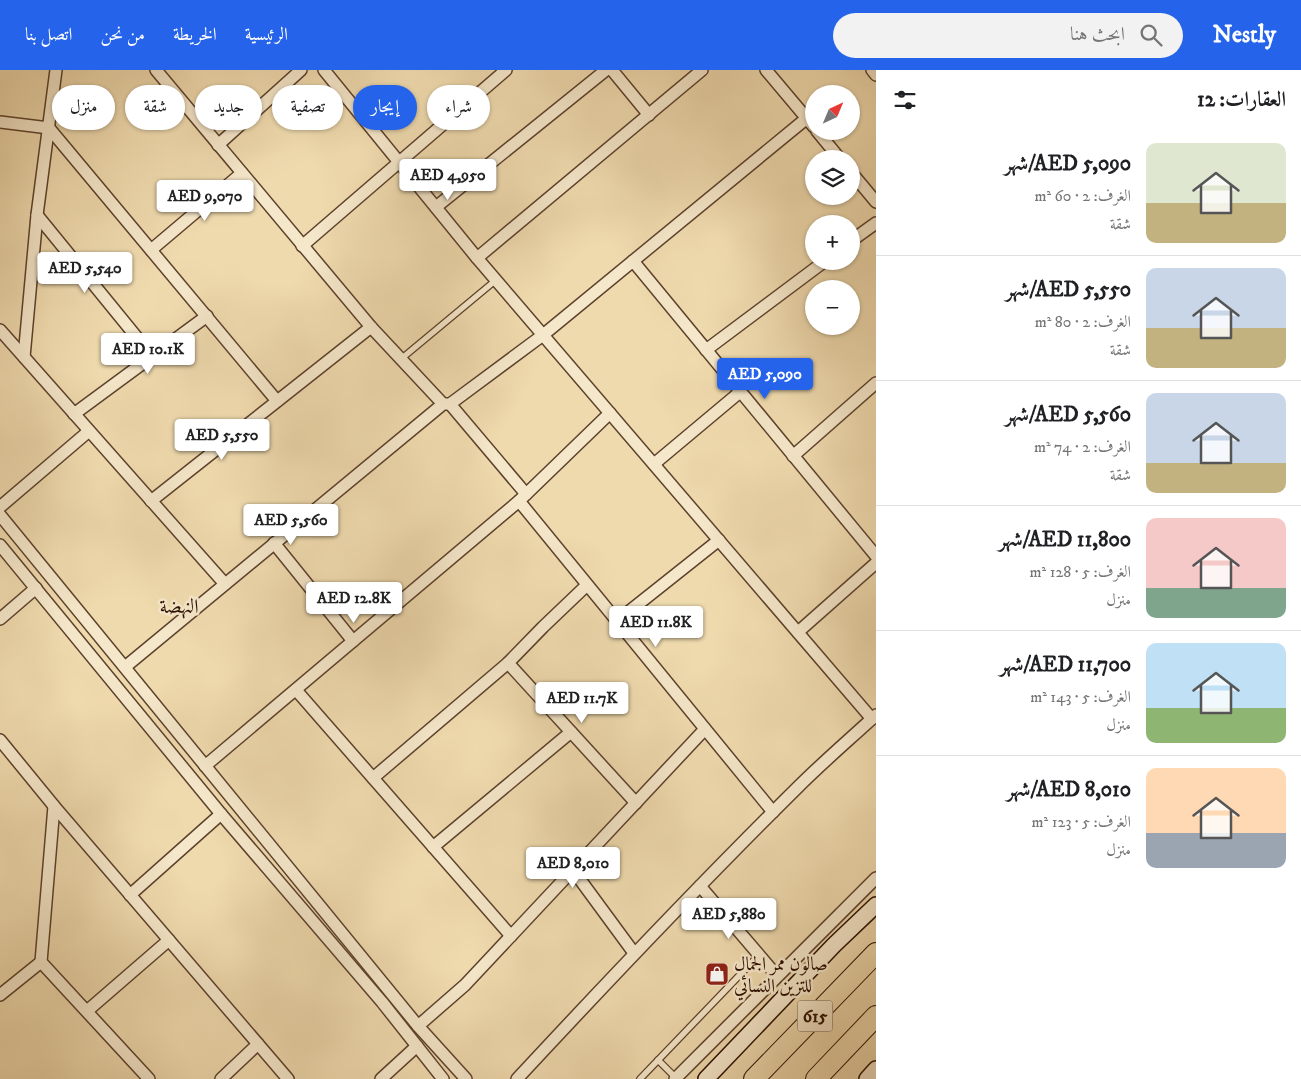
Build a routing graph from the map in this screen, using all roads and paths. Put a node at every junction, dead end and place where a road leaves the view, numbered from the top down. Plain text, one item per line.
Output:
1 (56, 70) edge
2 (156, 70) edge
3 (301, 70) edge
4 (506, 70) edge
5 (606, 70) edge
6 (612, 70) edge
7 (702, 70) edge
8 (766, 70) edge
9 (872, 70) edge
10 (329, 72) edge
11 (876, 75) edge
12 (649, 115) junction
13 (805, 117) edge
14 (0, 122) edge
15 (805, 127) edge
16 (50, 128) junction
17 (824, 140) edge
18 (218, 145) junction
19 (833, 150) edge
20 (399, 161) junction
21 (242, 173) junction
22 (860, 183) edge
23 (876, 202) edge
24 (436, 207) junction
25 (37, 215) junction
26 (876, 223) edge
27 (860, 235) edge
28 (302, 246) junction
29 (151, 250) junction
30 (477, 258) junction
31 (633, 261) junction
32 (813, 270) edge
33 (496, 280) junction
34 (206, 316) junction
35 (371, 327) junction
36 (0, 330) edge
37 (543, 335) junction
38 (706, 350) junction
39 (152, 356) junction
40 (24, 357) junction
41 (401, 360) junction
42 (876, 383) edge
43 (740, 392) junction
44 (277, 401) junction
45 (446, 404) junction
46 (610, 413) junction
47 (74, 414) junction
48 (89, 431) junction
49 (793, 456) junction
50 (654, 464) junction
51 (523, 498) junction
52 (151, 501) junction
53 (0, 507) edge
54 (0, 515) edge
55 (719, 540) junction
56 (274, 543) junction
57 (0, 545) edge
58 (876, 556) edge
59 (876, 563) edge
60 (225, 584) junction
61 (587, 585) junction
62 (36, 588) junction
63 (0, 619) edge
64 (617, 621) junction
65 (798, 632) junction
66 (353, 641) junction
67 (508, 663) junction
68 (125, 666) junction
69 (296, 690) junction
70 (874, 717) edge
71 (705, 729) junction
72 (571, 732) junction
73 (0, 740) edge
74 (205, 766) junction
75 (373, 778) junction
76 (636, 803) junction
77 (54, 806) junction
78 (773, 812) junction
79 (221, 814) junction
80 (433, 847) junction
81 (572, 870) junction
82 (876, 878) edge
83 (700, 886) junction
84 (130, 895) junction
85 (876, 905) edge
86 (511, 936) junction
87 (169, 940) junction
88 (634, 953) junction
89 (876, 953) edge
90 (759, 955) junction
91 (41, 962) junction
92 (777, 976) junction
93 (0, 995) edge
94 (87, 1011) junction
95 (876, 1016) edge
96 (418, 1026) junction
97 (258, 1044) junction
98 (417, 1046) junction
99 (658, 1060) junction
100 (876, 1069) edge
101 (149, 1079) edge
102 (221, 1079) edge
103 (288, 1079) edge
104 (381, 1079) edge
105 (443, 1079) edge
106 (466, 1079) edge
107 (517, 1079) edge
108 (640, 1079) edge
109 (675, 1079) edge
110 (706, 1079) edge
111 (754, 1079) edge
112 (816, 1079) edge
113 (867, 1079) edge

1 - 16 street
2 - 18 street
3 - 18 street
4 - 20 street
5 - 24 street
6 - 12 street
7 - 12 street
8 - 13 street
9 - 11 street
10 - 20 street
12 - 30 street
14 - 16 street
15 - 31 street
16 - 25 street
16 - 29 street
17 - 19 street
18 - 21 street
20 - 24 street
20 - 28 street
21 - 28 street
21 - 29 street
22 - 23 street
24 - 30 street
25 - 39 street
25 - 40 street
26 - 27 street
28 - 35 street
29 - 34 street
30 - 33 street
31 - 37 street
31 - 38 street
32 - 38 street
33 - 37 street
33 - 41 lane
34 - 39 street
34 - 44 street
35 - 41 street
35 - 44 street
36 - 40 street
37 - 45 street
37 - 46 street
38 - 43 street
39 - 47 street
40 - 47 street
41 - 45 street
42 - 49 street
43 - 49 street
43 - 50 street
44 - 52 street
45 - 51 street
45 - 56 street
46 - 50 street
46 - 51 street
47 - 48 street
48 - 52 street
48 - 53 street
49 - 58 street
50 - 55 street
51 - 61 street
51 - 66 street
52 - 60 street
54 - 68 street
55 - 64 street
55 - 65 street
56 - 60 street
56 - 66 street
57 - 62 street
59 - 65 street
60 - 68 street
61 - 64 street
61 - 67 street
62 - 63 street
62 - 79 street
64 - 71 street
65 - 70 street
66 - 69 street
67 - 72 street
67 - 75 street
68 - 74 street
69 - 74 street
69 - 75 street
70 - 78 street
71 - 76 street
71 - 78 street
72 - 76 street
72 - 80 street
73 - 77 street
74 - 96 street
75 - 80 street
76 - 81 street
77 - 84 street
77 - 91 street
78 - 83 street
79 - 84 street
79 - 98 street
80 - 86 street
81 - 86 street
81 - 88 street
82 - 92 street
83 - 88 street
83 - 90 street
84 - 87 street
85 - 110 main road
86 - 96 street
87 - 94 street
87 - 97 street
88 - 107 street
89 - 111 highway, 615
90 - 92 street
90 - 99 lane
91 - 93 street
91 - 94 street
92 - 109 street
94 - 101 street
95 - 112 highway, 615
96 - 106 street
97 - 102 street
97 - 103 street
98 - 104 street
98 - 105 street
99 - 108 lane
99 - 109 lane
100 - 113 main road

